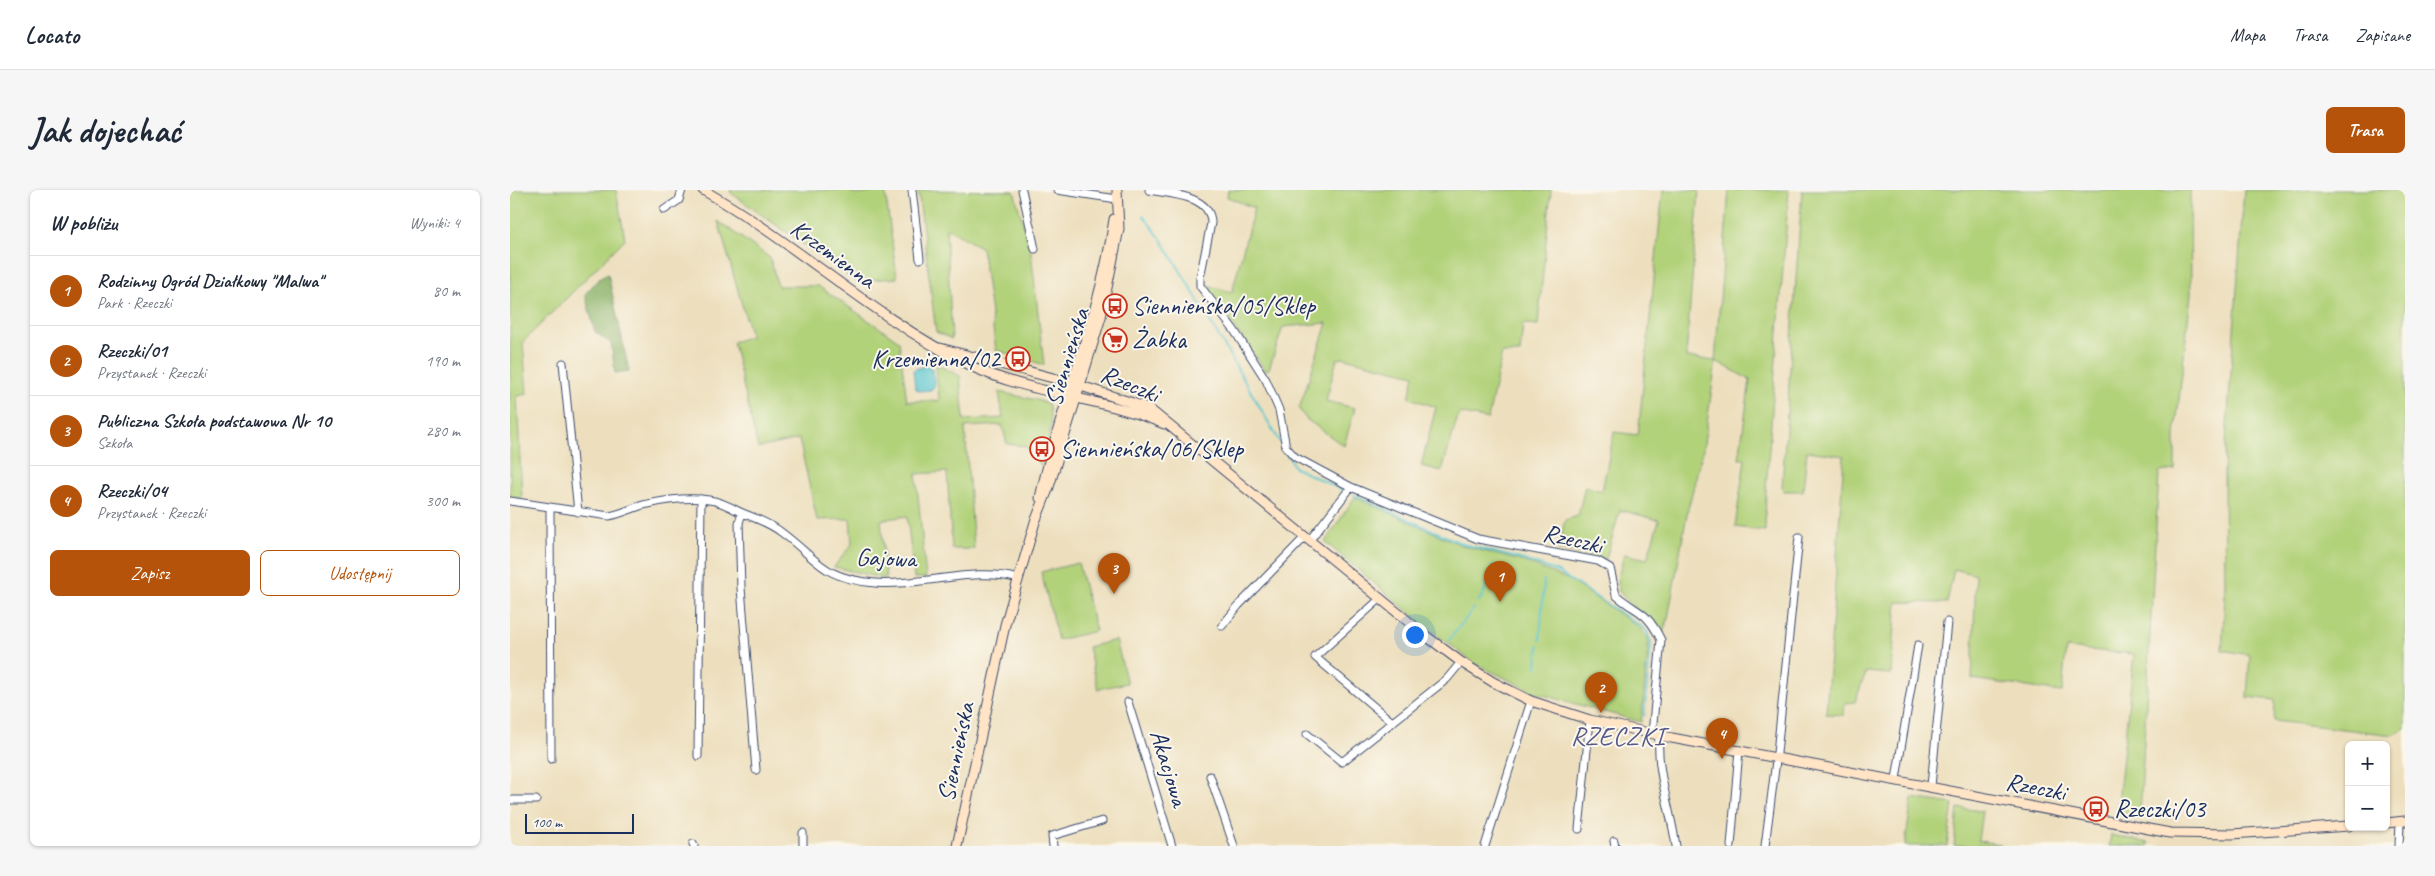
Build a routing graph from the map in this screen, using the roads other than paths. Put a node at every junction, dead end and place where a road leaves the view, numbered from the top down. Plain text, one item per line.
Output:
1 (682, 190) edge
2 (703, 190) edge
3 (912, 190) edge
4 (1022, 190) edge
5 (1058, 190) edge
6 (1149, 190) edge
7 (1117, 194) edge
8 (664, 210) dead end
9 (1035, 249) dead end
10 (920, 259) dead end
11 (940, 348) junction
12 (563, 362) dead end
13 (1072, 383) junction
14 (1081, 386) junction
15 (1072, 397) junction
16 (1171, 428) junction
17 (1351, 487) junction
18 (701, 499) junction
19 (510, 501) edge
20 (550, 508) junction
21 (578, 512) junction
22 (742, 513) junction
23 (1799, 537) dead end
24 (1307, 539) junction
25 (1018, 579) junction
26 (1381, 598) junction
27 (1947, 622) dead end
28 (1222, 626) dead end
29 (1918, 645) dead end
30 (1460, 662) junction
31 (1531, 700) junction
32 (1128, 702) dead end
33 (1590, 720) junction
34 (1391, 721) junction
35 (1307, 734) dead end
36 (1656, 735) junction
37 (1739, 750) junction
38 (698, 756) dead end
39 (1776, 757) junction
40 (551, 759) dead end
41 (756, 770) dead end
42 (1210, 776) dead end
43 (1896, 779) junction
44 (1931, 786) junction
45 (510, 800) edge
46 (536, 800) dead end
47 (1102, 821) dead end
48 (2402, 821) edge
49 (2345, 826) edge
50 (1580, 829) dead end
51 (803, 833) dead end
52 (803, 846) edge
53 (957, 846) edge
54 (1053, 846) edge
55 (1172, 846) edge
56 (1234, 846) edge
57 (1485, 846) edge
58 (1676, 846) edge
59 (1731, 846) edge
60 (1765, 846) edge
61 (2399, 846) edge

1 - 8 street
2 - 11 main road, Krzemienna
3 - 10 street
4 - 9 street
5 - 7 street
6 - 17 street, Rzeczki
7 - 13 main road, Siennieńska
7 - 14 main road, Siennieńska
11 - 13 main road, Krzemienna
11 - 15 main road, Krzemienna
12 - 21 street
13 - 14 main road, Rzeczki
13 - 15 main road, Siennieńska
14 - 15 main road, Siennieńska
14 - 16 main road, Rzeczki
15 - 16 main road, Rzeczki
15 - 25 main road, Siennieńska
16 - 24 main road, Rzeczki
17 - 24 street
17 - 36 street, Rzeczki
18 - 21 street, Gajowa
18 - 22 street, Gajowa
18 - 38 street
19 - 20 street, Gajowa
20 - 21 street, Gajowa
20 - 40 street
22 - 25 street, Gajowa
22 - 41 street
23 - 39 street
24 - 26 main road, Rzeczki
24 - 28 street
25 - 53 main road, Siennieńska
26 - 30 main road, Rzeczki
26 - 34 street
27 - 44 street
29 - 43 street
30 - 31 main road, Rzeczki
30 - 34 street
31 - 33 main road, Rzeczki
31 - 57 street
32 - 55 street, Akacjowa
33 - 36 main road, Rzeczki
33 - 50 street
34 - 35 street
36 - 37 main road, Rzeczki
36 - 58 street, Rzeczki
37 - 39 main road, Rzeczki
37 - 59 street
39 - 43 main road, Rzeczki
39 - 60 street
42 - 56 street, Akacjowa
43 - 44 main road, Rzeczki
44 - 49 main road, Rzeczki
45 - 46 street
47 - 54 street
48 - 61 street
51 - 52 street

